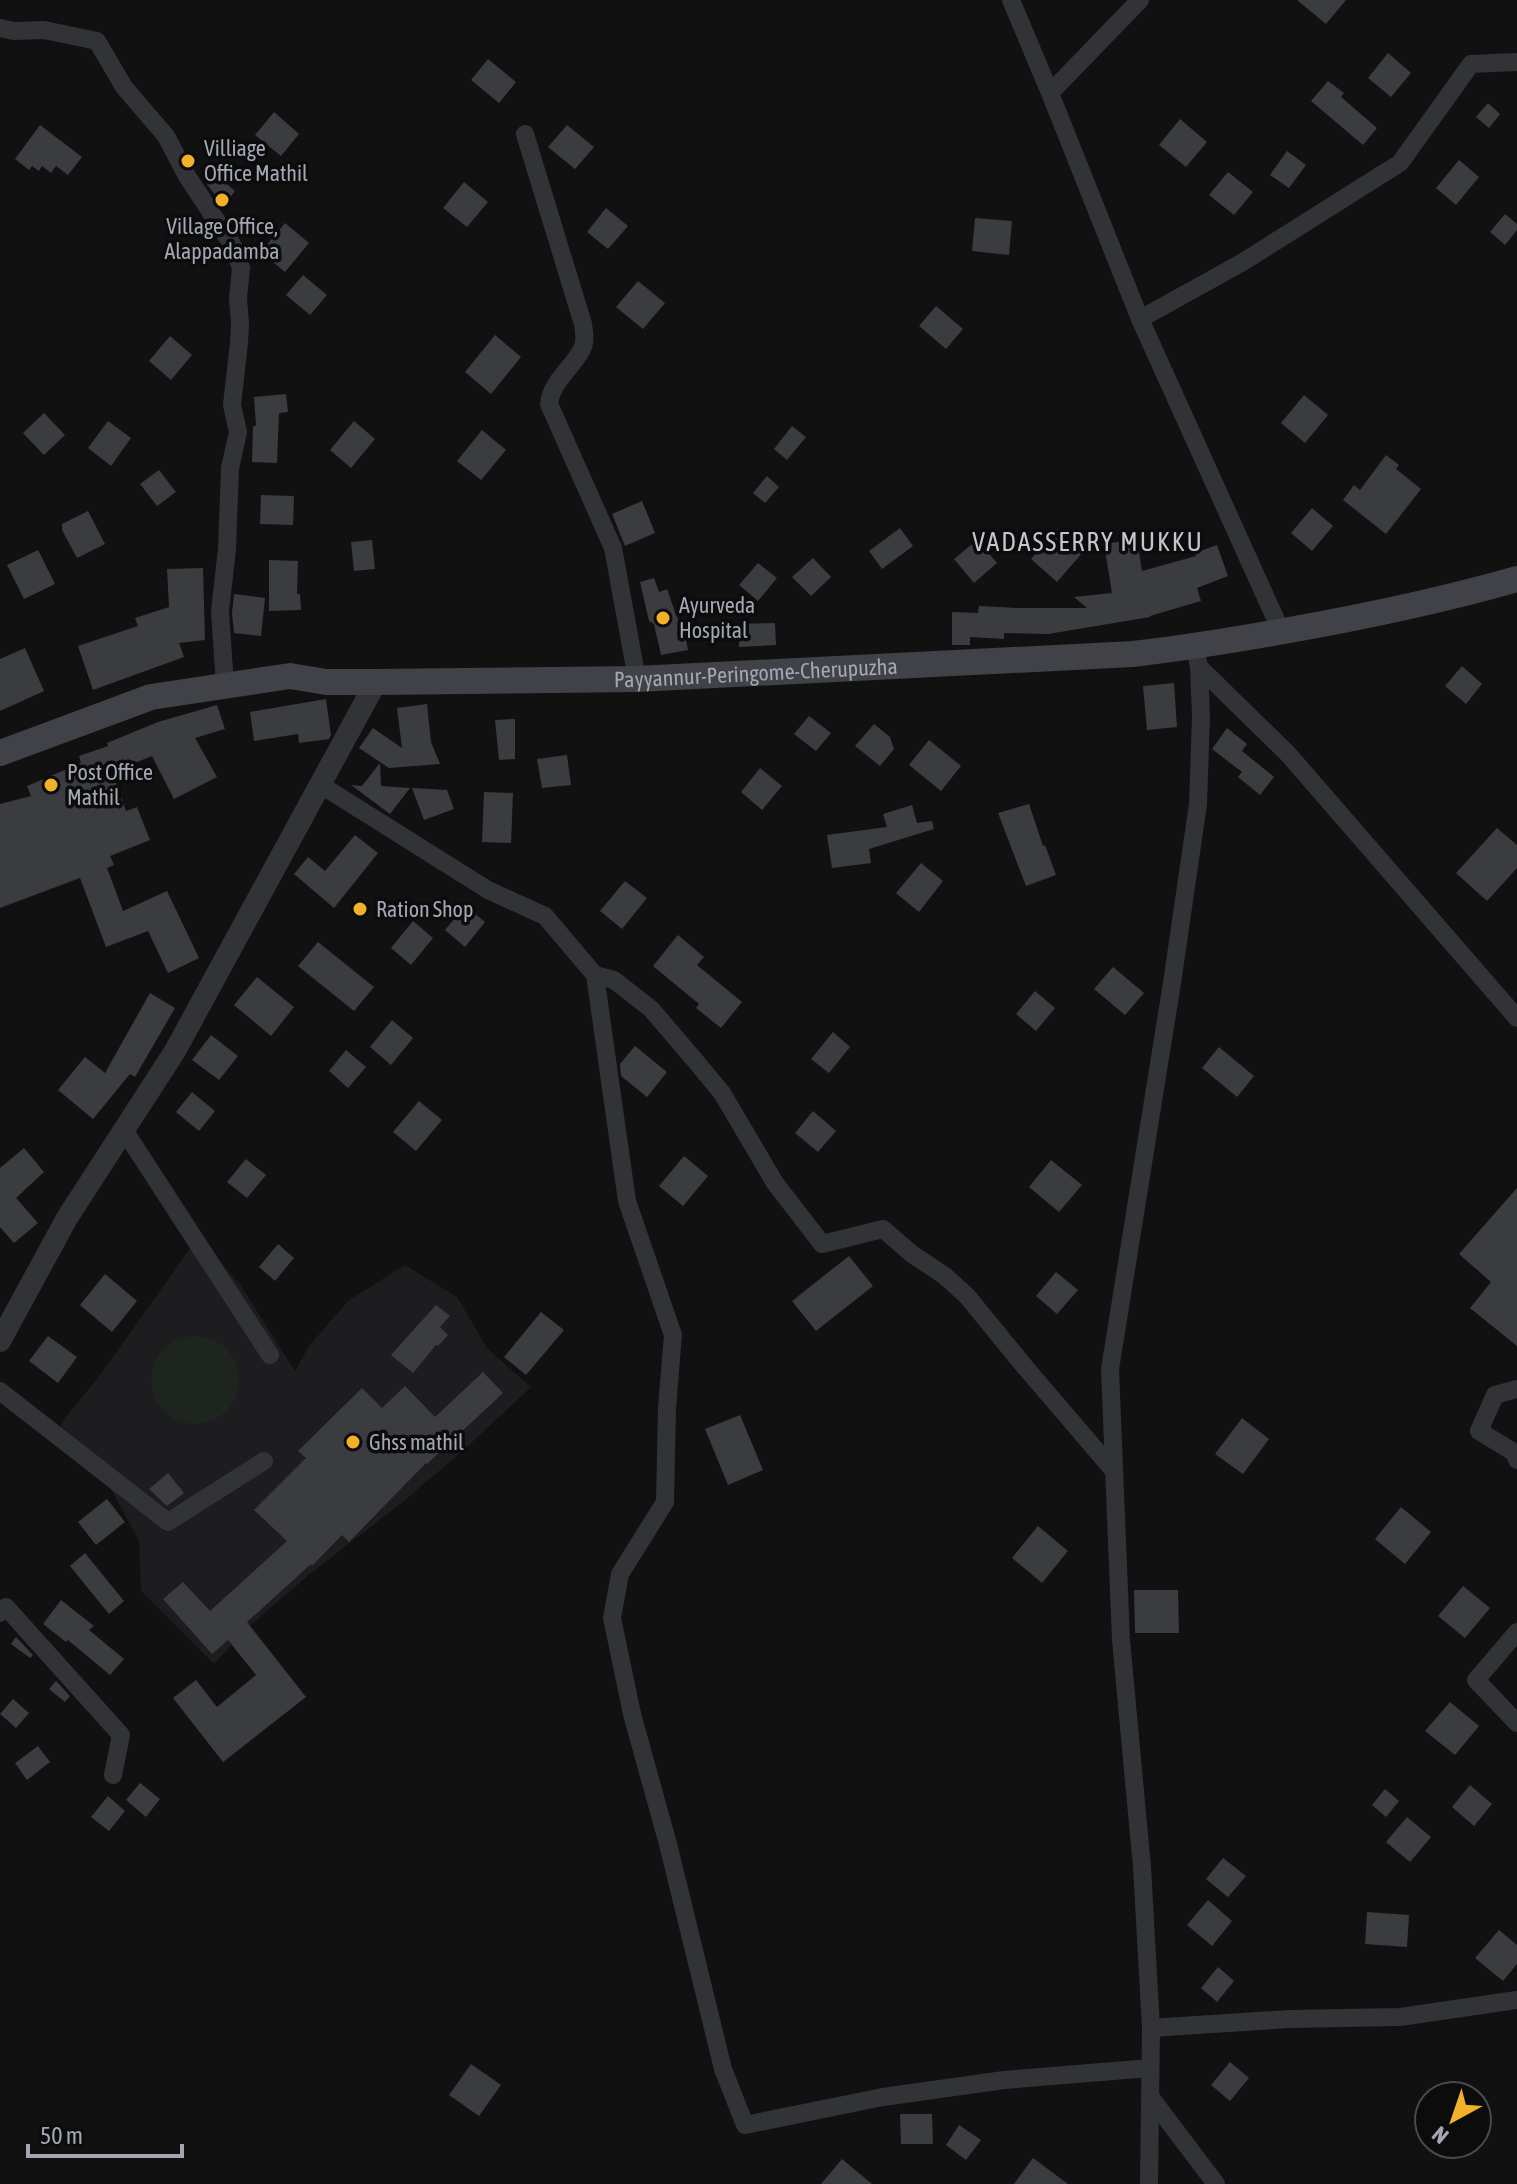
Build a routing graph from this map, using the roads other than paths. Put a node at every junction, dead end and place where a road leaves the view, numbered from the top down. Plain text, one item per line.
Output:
1 (1011, 0) edge
2 (1140, 0) edge
3 (0, 28) edge
4 (1517, 62) edge
5 (1050, 93) junction
6 (525, 134) dead end
7 (1140, 319) junction
8 (1517, 579) edge
9 (1281, 631) junction
10 (1197, 657) junction
11 (637, 679) junction
12 (376, 682) junction
13 (225, 686) junction
14 (0, 753) edge
15 (321, 785) junction
16 (595, 975) junction
17 (1517, 1018) edge
18 (124, 1130) junction
19 (0, 1341) edge
20 (270, 1355) dead end
21 (1517, 1389) edge
22 (0, 1391) edge
23 (1517, 1460) edge
24 (264, 1461) dead end
25 (1114, 1471) junction
26 (0, 1613) edge
27 (1517, 1632) edge
28 (1517, 1723) edge
29 (113, 1775) dead end
30 (1517, 2000) edge
31 (1151, 2028) junction
32 (1150, 2068) junction
33 (1151, 2098) junction
34 (1149, 2184) edge
35 (1216, 2184) edge

1 - 5 street
2 - 5 street
3 - 13 street
4 - 7 street
5 - 7 street
6 - 11 street
7 - 9 street
8 - 9 main road, Payyannur-Peringome-Cherupuzha
9 - 10 main road, Payyannur-Peringome-Cherupuzha
10 - 11 main road, Payyannur-Peringome-Cherupuzha
10 - 17 street
10 - 25 street
11 - 12 main road, Payyannur-Peringome-Cherupuzha
12 - 13 main road, Payyannur-Peringome-Cherupuzha
12 - 15 street
13 - 14 main road, Payyannur-Peringome-Cherupuzha
15 - 16 street
15 - 18 street
16 - 25 street
16 - 32 street
18 - 19 street
18 - 20 street
21 - 23 street
22 - 24 street
25 - 31 street
26 - 29 street
27 - 28 street
30 - 31 street
31 - 32 street
32 - 33 street
33 - 34 street
33 - 35 street

